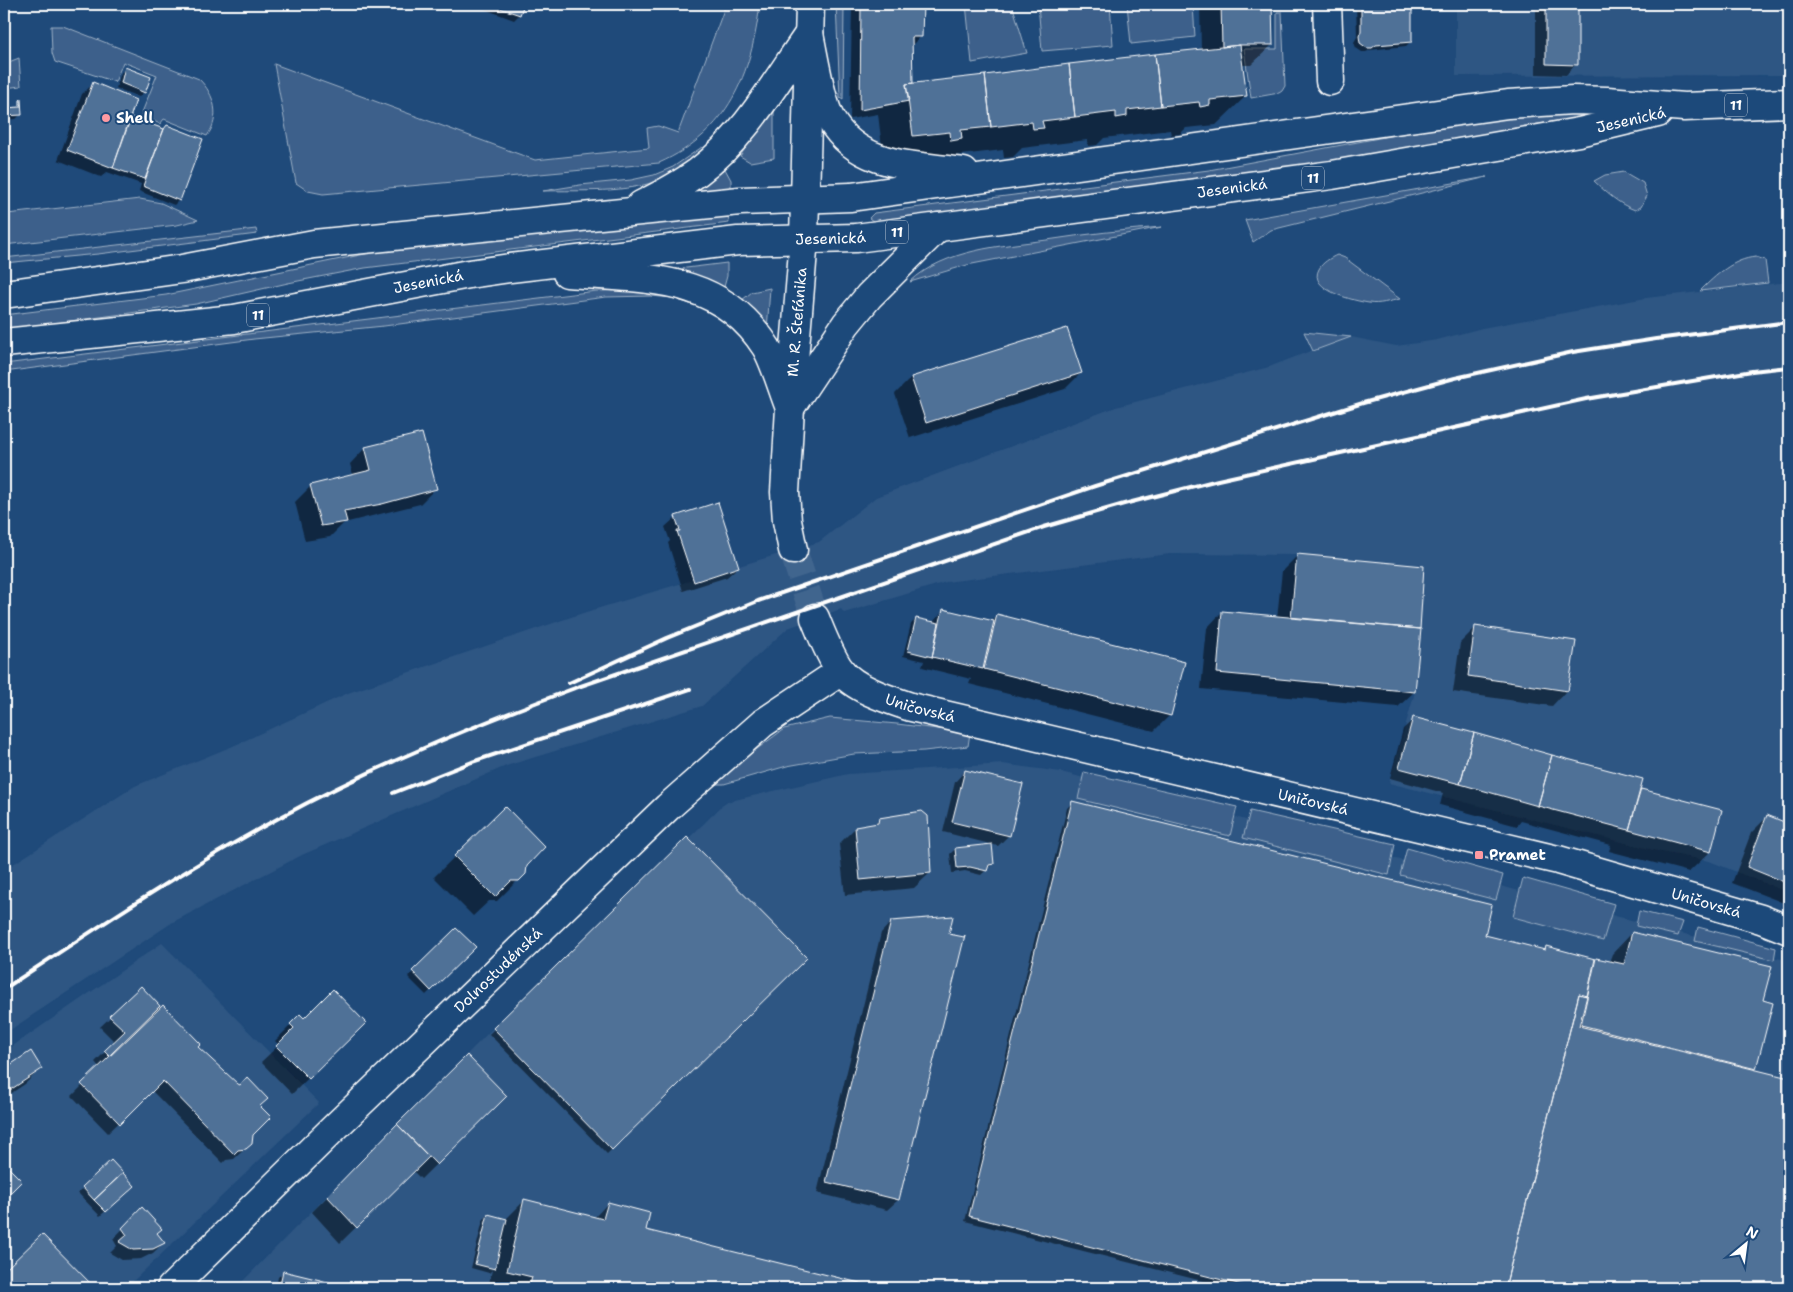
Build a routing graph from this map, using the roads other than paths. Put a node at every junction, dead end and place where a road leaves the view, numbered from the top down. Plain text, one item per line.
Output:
1 (810, 4) edge
2 (1326, 4) edge
3 (809, 34) junction
4 (1330, 81) dead end
5 (1789, 103) edge
6 (1684, 107) junction
7 (996, 176) junction
8 (805, 200) junction
9 (628, 212) junction
10 (938, 227) junction
11 (804, 239) junction
12 (510, 268) junction
13 (11, 291) edge
14 (4, 343) edge
15 (790, 408) junction
16 (794, 550) tunnel mouth
17 (815, 618) tunnel mouth
18 (841, 671) junction
19 (1789, 930) edge
20 (171, 1288) edge

1 - 3 main road, M. R. Štefánika
2 - 4 main road
3 - 7 main road
3 - 8 main road, M. R. Štefánika
3 - 9 main road
5 - 6 main road, Jesenická / 11
6 - 7 main road, Jesenická / 11
6 - 10 main road, Jesenická / 11
7 - 8 main road, Jesenická / 11
8 - 9 main road, Jesenická / 11
8 - 11 main road, M. R. Štefánika
9 - 13 main road, Jesenická / 11
10 - 11 main road, Jesenická / 11
10 - 15 main road
11 - 12 main road, Jesenická / 11
11 - 15 main road, M. R. Štefánika
12 - 14 main road, Jesenická / 11
12 - 15 main road
15 - 16 main road, M. R. Štefánika
17 - 18 main road
18 - 19 main road, Uničovská
18 - 20 main road, Dolnostudénská

